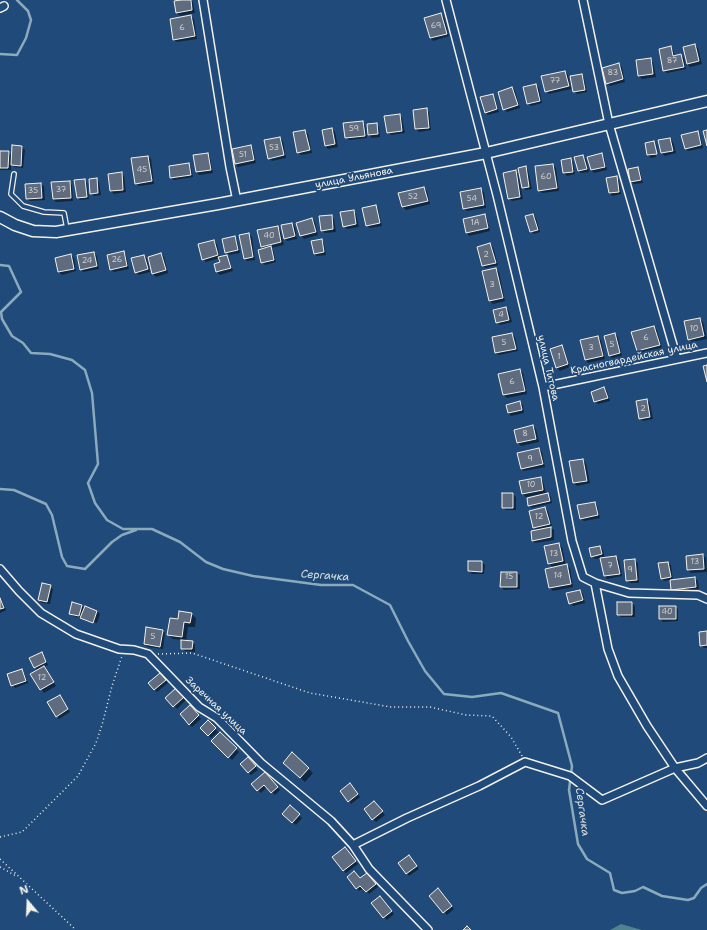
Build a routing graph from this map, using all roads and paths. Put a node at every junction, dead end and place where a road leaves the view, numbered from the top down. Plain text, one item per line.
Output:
1 (203, 0) edge
2 (446, 0) edge
3 (583, 0) edge
4 (707, 100) edge
5 (609, 124) junction
6 (486, 152) junction
7 (14, 174) dead end
8 (237, 201) junction
9 (0, 217) edge
10 (67, 230) junction
11 (707, 353) edge
12 (677, 359) junction
13 (543, 387) junction
14 (0, 569) edge
15 (595, 583) junction
16 (707, 599) edge
17 (125, 649) junction
18 (148, 654) junction
19 (707, 758) edge
20 (525, 762) junction
21 (675, 768) junction
22 (707, 806) edge
23 (0, 837) edge
24 (353, 845) junction
25 (0, 859) edge
26 (0, 867) edge
27 (18, 877) junction
28 (76, 930) edge
29 (428, 930) edge

1 - 8 street
2 - 6 street, улица Титова
3 - 5 street
4 - 5 main road, улица Ульянова
5 - 6 main road, улица Ульянова
5 - 12 street
6 - 8 main road, улица Ульянова
6 - 13 street, улица Титова
7 - 10 lane
8 - 10 main road, улица Ульянова
9 - 10 main road, улица Ульянова
11 - 12 street, Красногвардейская улица
12 - 13 street, Красногвардейская улица
13 - 15 street, улица Титова
14 - 17 street
15 - 16 street
15 - 21 street
17 - 18 street
17 - 23 path
18 - 20 path
18 - 24 street, Заречная улица
19 - 21 street
20 - 21 street
20 - 24 street
21 - 22 street
24 - 29 street, Заречная улица
25 - 27 path
26 - 27 path
27 - 28 path

